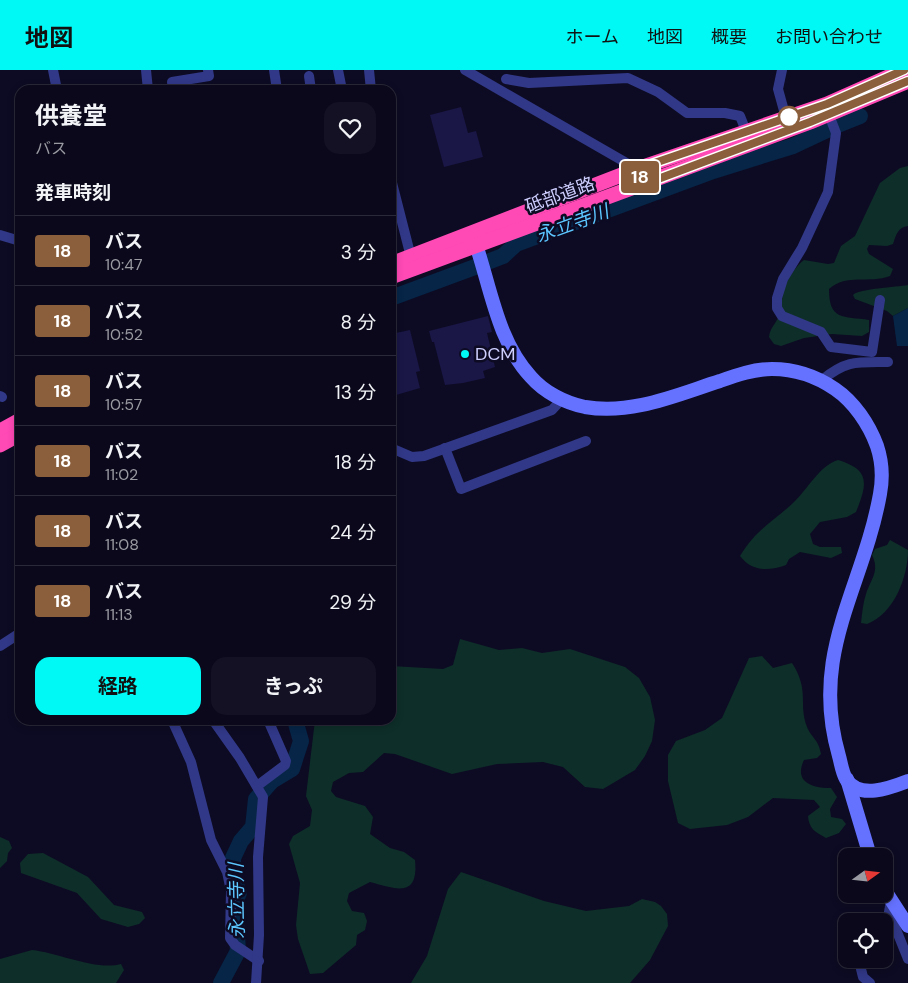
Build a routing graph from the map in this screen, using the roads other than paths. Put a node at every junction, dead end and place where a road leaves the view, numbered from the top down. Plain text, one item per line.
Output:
1 (53, 70) edge
2 (146, 70) edge
3 (208, 70) edge
4 (274, 70) edge
5 (338, 70) edge
6 (369, 70) edge
7 (465, 70) edge
8 (782, 70) edge
9 (506, 75) edge
10 (309, 76) dead end
11 (906, 80) edge
12 (56, 85) edge
13 (148, 85) edge
14 (172, 85) edge
15 (277, 85) edge
16 (310, 85) edge
17 (341, 85) edge
18 (370, 85) edge
19 (505, 92) junction
20 (829, 115) junction
21 (786, 118) junction
22 (749, 138) junction
23 (637, 169) junction
24 (642, 185) junction
25 (396, 198) edge
26 (0, 235) edge
27 (474, 239) junction
28 (15, 240) edge
29 (413, 263) junction
30 (396, 264) edge
31 (396, 273) edge
32 (880, 300) dead end
33 (888, 362) dead end
34 (822, 380) junction
35 (562, 399) junction
36 (15, 423) edge
37 (0, 431) edge
38 (15, 437) edge
39 (586, 441) dead end
40 (0, 445) edge
41 (445, 448) junction
42 (396, 450) edge
43 (15, 636) edge
44 (0, 646) edge
45 (174, 725) edge
46 (215, 725) edge
47 (270, 725) edge
48 (847, 779) junction
49 (908, 781) edge
50 (259, 791) junction
51 (868, 848) edge
52 (888, 903) edge
53 (892, 903) edge
54 (908, 926) edge
55 (908, 959) edge
56 (258, 960) junction
57 (861, 968) edge
58 (256, 983) edge
59 (870, 983) edge

1 - 12 street
2 - 13 street
3 - 14 street
4 - 15 street
5 - 17 street
6 - 18 street
7 - 19 street
8 - 21 street
9 - 19 street
9 - 22 street
10 - 16 street
11 - 20 highway, 砥部道路
11 - 21 highway, 砥部道路
19 - 23 street
20 - 22 highway, 砥部道路
20 - 32 street
21 - 22 highway, 砥部道路
22 - 23 highway, 砥部道路
22 - 24 highway, 砥部道路
23 - 24 street
23 - 27 highway, 砥部道路
24 - 27 highway, 砥部道路
25 - 29 street
26 - 28 street
27 - 29 highway, 砥部道路
27 - 35 street
29 - 30 highway, 砥部道路
29 - 31 highway, 砥部道路
33 - 34 street
34 - 35 street
34 - 48 street
35 - 41 street
36 - 37 highway
38 - 40 highway
39 - 41 street
41 - 42 street
43 - 44 street
45 - 56 street
46 - 50 street
47 - 50 street
48 - 49 street
48 - 51 street
50 - 56 street
52 - 55 street
53 - 54 street
56 - 58 street
57 - 59 street

